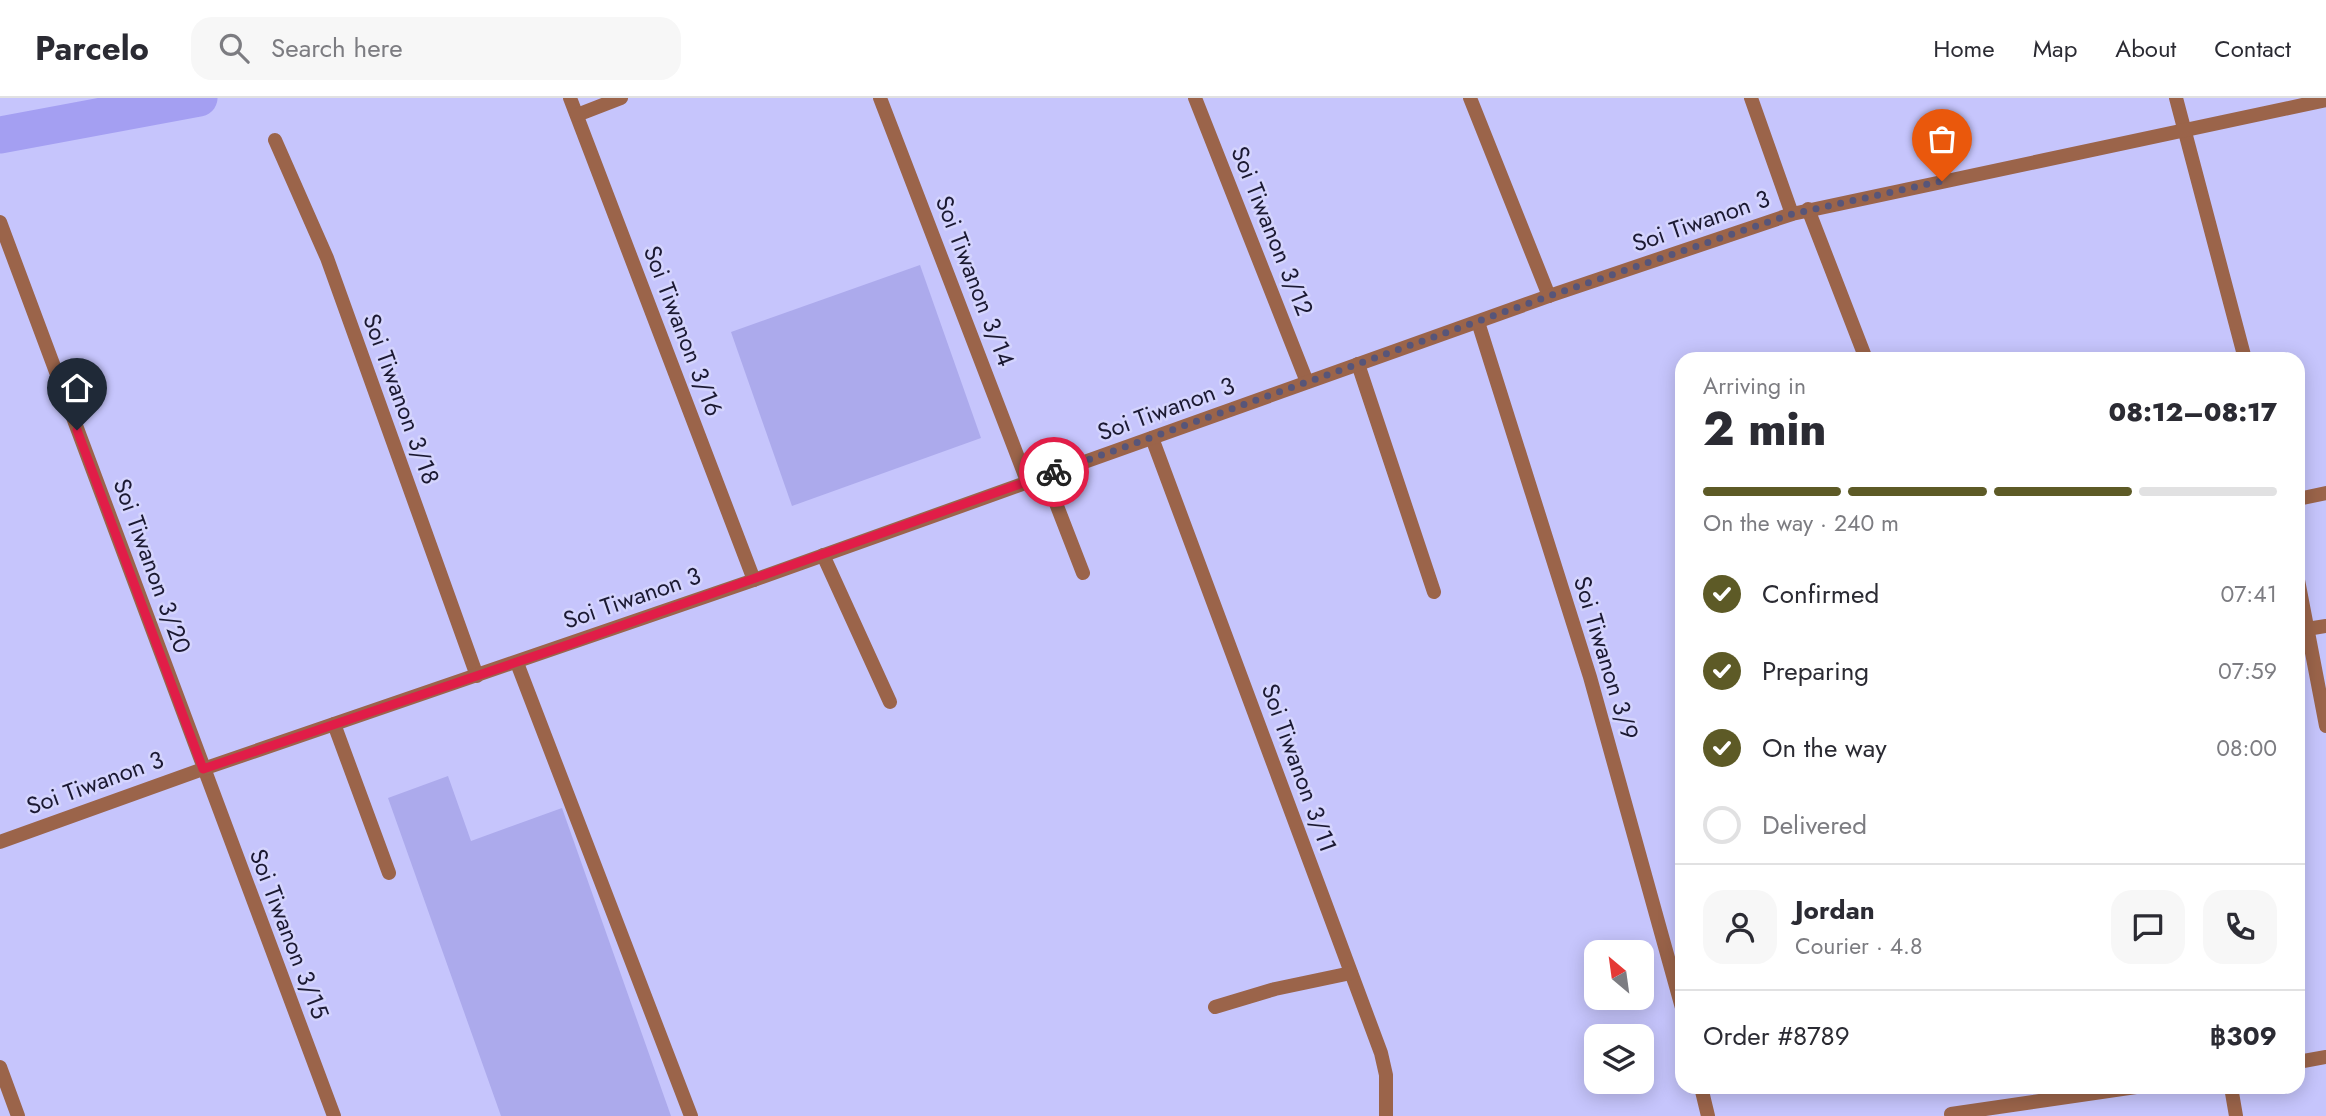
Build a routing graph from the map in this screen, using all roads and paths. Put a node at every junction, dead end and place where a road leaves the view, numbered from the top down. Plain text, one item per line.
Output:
1 (570, 98) edge
2 (621, 98) edge
3 (880, 98) edge
4 (1195, 98) edge
5 (1470, 98) edge
6 (1751, 98) edge
7 (2176, 98) edge
8 (2326, 100) edge
9 (577, 116) junction
10 (2185, 130) junction
11 (275, 139) dead end
12 (1808, 209) junction
13 (1792, 214) junction
14 (0, 222) edge
15 (1549, 296) junction
16 (1478, 323) junction
17 (1863, 352) edge
18 (2243, 352) edge
19 (1358, 364) junction
20 (1307, 382) junction
21 (1152, 438) junction
22 (1045, 475) junction
23 (1027, 481) junction
24 (2326, 493) edge
25 (2305, 498) edge
26 (823, 555) junction
27 (1083, 573) dead end
28 (754, 580) junction
29 (1434, 592) dead end
30 (2305, 618) edge
31 (2326, 626) edge
32 (2307, 629) junction
33 (517, 663) junction
34 (477, 676) junction
35 (890, 702) dead end
36 (334, 724) junction
37 (2326, 726) edge
38 (203, 769) junction
39 (0, 842) edge
40 (389, 873) dead end
41 (1351, 973) junction
42 (1675, 983) edge
43 (1215, 1007) dead end
44 (2326, 1057) edge
45 (2305, 1061) edge
46 (0, 1067) edge
47 (1703, 1094) edge
48 (2088, 1094) edge
49 (2232, 1094) edge
50 (1951, 1114) dead end
51 (18, 1116) edge
52 (334, 1116) edge
53 (691, 1116) edge
54 (1386, 1116) edge
55 (1708, 1116) edge
56 (2235, 1116) edge

1 - 9 street, Soi Tiwanon 3/16
2 - 9 street
3 - 23 street, Soi Tiwanon 3/14
4 - 20 street, Soi Tiwanon 3/12
5 - 15 street
6 - 13 street
7 - 10 street
8 - 10 street, Soi Tiwanon 3
9 - 28 street, Soi Tiwanon 3/16
10 - 12 street, Soi Tiwanon 3
10 - 18 street
11 - 34 street, Soi Tiwanon 3/18
12 - 13 street, Soi Tiwanon 3
12 - 17 street
13 - 15 street, Soi Tiwanon 3
14 - 38 street, Soi Tiwanon 3/20
15 - 16 street, Soi Tiwanon 3
16 - 19 street, Soi Tiwanon 3
16 - 42 street, Soi Tiwanon 3/9
19 - 20 street, Soi Tiwanon 3
19 - 29 street
20 - 21 street, Soi Tiwanon 3
21 - 22 street, Soi Tiwanon 3
21 - 41 street, Soi Tiwanon 3/11
22 - 23 street, Soi Tiwanon 3
22 - 27 street
23 - 26 street, Soi Tiwanon 3
24 - 25 street
26 - 28 street, Soi Tiwanon 3
26 - 35 street
28 - 33 street, Soi Tiwanon 3
30 - 32 street
31 - 32 street
32 - 37 street
33 - 34 street, Soi Tiwanon 3
33 - 53 street
34 - 36 street, Soi Tiwanon 3
36 - 38 street, Soi Tiwanon 3
36 - 40 street
38 - 39 street, Soi Tiwanon 3
38 - 52 street, Soi Tiwanon 3/15
41 - 43 street
41 - 54 street, Soi Tiwanon 3/11
44 - 45 street
46 - 51 street
47 - 55 street
48 - 50 street
49 - 56 street

